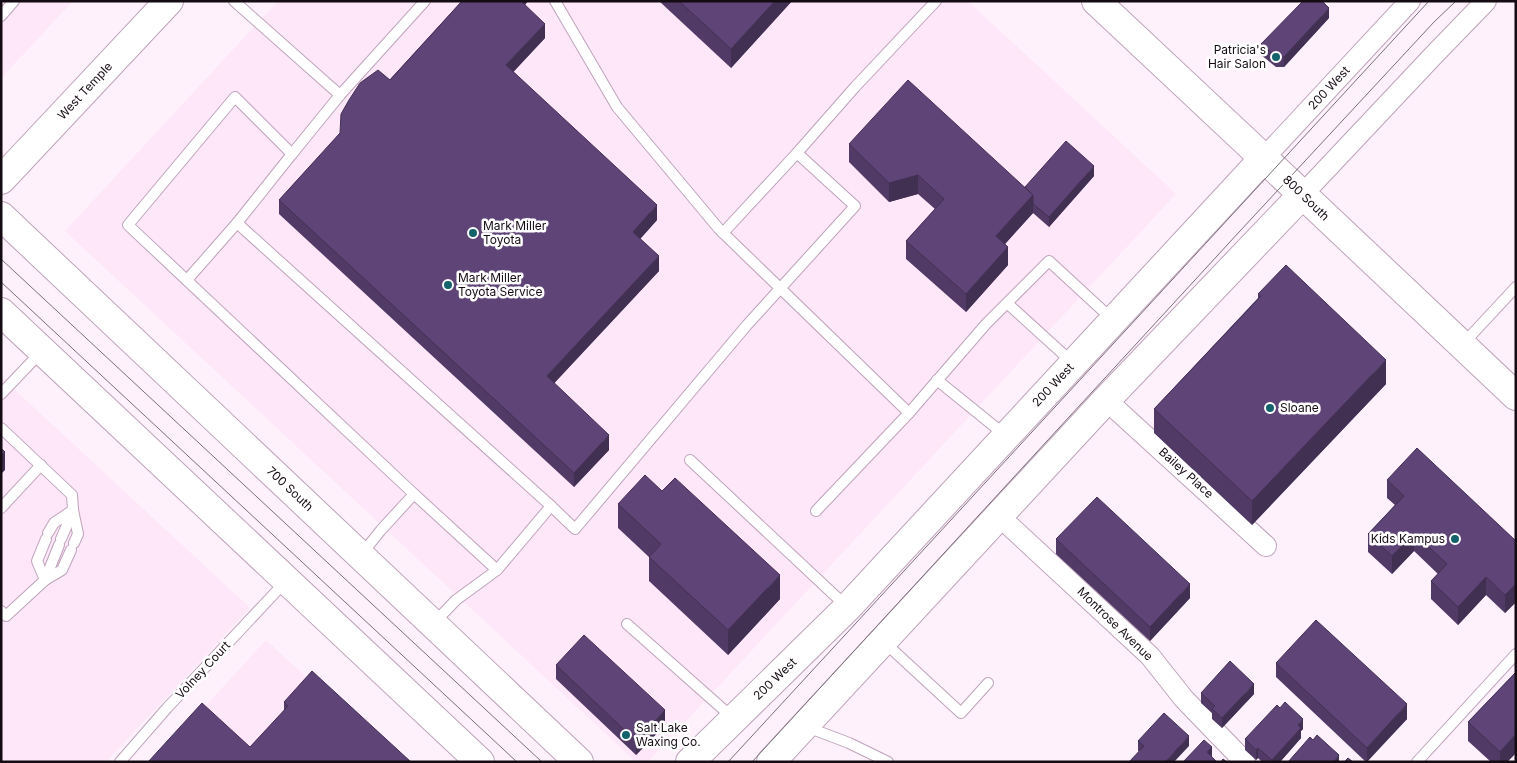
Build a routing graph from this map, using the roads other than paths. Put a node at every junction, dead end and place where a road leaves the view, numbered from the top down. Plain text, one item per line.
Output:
1 (14, 1) edge
2 (169, 1) edge
3 (234, 1) edge
4 (425, 1) edge
5 (555, 1) edge
6 (936, 1) edge
7 (1410, 1) edge
8 (1486, 1) edge
9 (1108, 8) edge
10 (1, 16) edge
11 (340, 95) junction
12 (797, 153) junction
13 (292, 154) junction
14 (1264, 158) junction
15 (1, 180) edge
16 (1302, 195) junction
17 (1, 216) edge
18 (238, 223) junction
19 (724, 234) junction
20 (187, 280) junction
21 (1516, 287) edge
22 (781, 288) junction
23 (1007, 303) junction
24 (3, 316) edge
25 (1113, 320) junction
26 (1462, 345) junction
27 (43, 350) junction
28 (1073, 363) junction
29 (937, 380) junction
30 (1, 394) edge
31 (1516, 396) edge
32 (1106, 400) junction
33 (909, 413) junction
34 (1, 428) edge
35 (1006, 436) junction
36 (690, 460) dead end
37 (40, 465) junction
38 (414, 494) junction
39 (551, 506) junction
40 (1, 508) edge
41 (73, 510) junction
42 (816, 511) dead end
43 (999, 516) junction
44 (1266, 546) dead end
45 (361, 556) junction
46 (497, 570) junction
47 (45, 580) junction
48 (287, 580) junction
49 (848, 607) junction
50 (1, 611) edge
51 (433, 624) junction
52 (627, 624) dead end
53 (883, 641) junction
54 (1516, 654) edge
55 (988, 683) dead end
56 (734, 719) junction
57 (804, 725) junction
58 (120, 762) edge
59 (480, 762) edge
60 (579, 762) edge
61 (690, 762) edge
62 (771, 762) edge
63 (888, 762) edge
64 (1245, 762) edge
65 (1417, 762) edge

1 - 10 lane
2 - 15 street, West Temple
3 - 11 lane
4 - 11 lane
5 - 19 lane
6 - 12 lane
7 - 14 street, 200 West
8 - 16 street
9 - 14 street, 800 South
11 - 13 lane
12 - 19 lane
12 - 22 lane
13 - 18 lane
13 - 20 lane
14 - 16 street, 800 South
14 - 25 street, 200 West
16 - 26 street, 800 South
16 - 32 street
17 - 45 street, 700 South
18 - 20 lane
18 - 39 lane
19 - 22 lane
20 - 38 lane
21 - 26 lane
22 - 33 lane
22 - 39 lane
23 - 25 lane
23 - 28 lane
23 - 29 lane
24 - 27 street
25 - 28 street, 200 West
26 - 31 street, 800 South
27 - 30 lane
27 - 48 street
28 - 35 street, 200 West
29 - 33 lane
29 - 35 lane
32 - 43 street
32 - 44 street, Bailey Place
33 - 42 lane
34 - 37 lane
35 - 49 street, 200 West
36 - 49 lane
37 - 40 lane
37 - 41 lane
38 - 45 lane
38 - 46 lane
39 - 46 lane
41 - 47 lane
41 - 47 lane
41 - 47 lane
43 - 53 street
43 - 64 street, Montrose Avenue
45 - 51 street, 700 South
46 - 51 lane
47 - 50 lane
48 - 58 lane, Volney Court
48 - 59 street
49 - 56 street, 200 West
51 - 60 street, 700 South
52 - 56 lane
53 - 55 lane
53 - 57 street
54 - 65 lane
56 - 61 street, 200 West
57 - 62 street
57 - 63 lane

